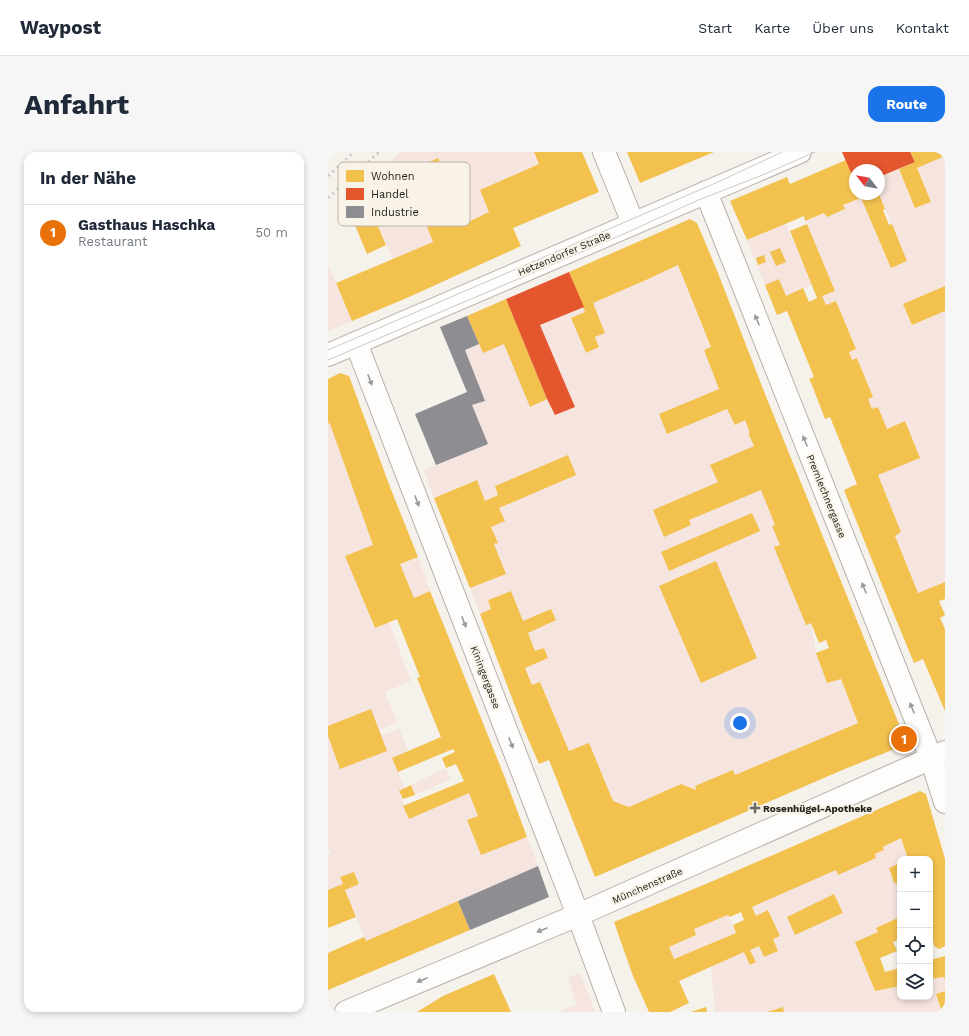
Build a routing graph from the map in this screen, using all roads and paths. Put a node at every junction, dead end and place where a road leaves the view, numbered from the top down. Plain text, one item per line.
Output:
1 (604, 152) edge
2 (800, 152) edge
3 (706, 192) junction
4 (633, 223) junction
5 (356, 343) junction
6 (328, 356) edge
7 (938, 755) edge
8 (945, 802) edge
9 (578, 915) junction
10 (346, 1012) edge
11 (614, 1012) edge

1 - 4 street
2 - 3 street, Hetzendorfer Straße
3 - 4 street, Hetzendorfer Straße
7 -> 3 street, Premlechnergasse
4 - 5 street, Hetzendorfer Straße
5 - 6 street, Hetzendorfer Straße
5 -> 9 street, Kiningergasse
7 - 8 street, Premlechnergasse
7 - 9 street, Münchenstraße
9 -> 10 street, Münchenstraße
9 - 11 street, Kiningergasse

